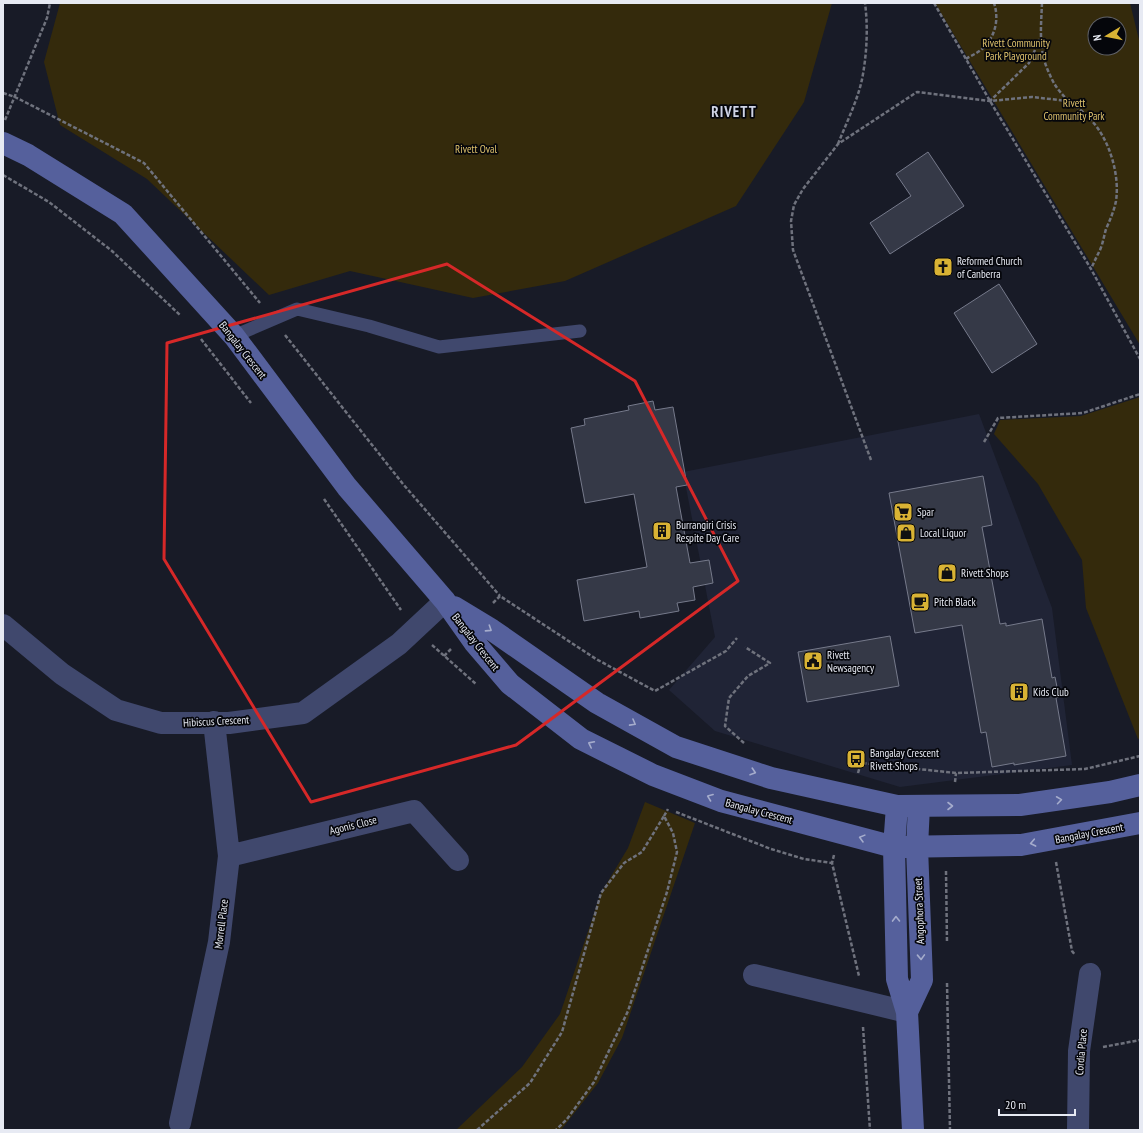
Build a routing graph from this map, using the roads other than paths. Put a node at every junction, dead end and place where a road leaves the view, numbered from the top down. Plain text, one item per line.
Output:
1 (3, 143) edge
2 (580, 331) dead end
3 (234, 336) junction
4 (445, 601) junction
5 (3, 625) edge
6 (472, 626) junction
7 (214, 722) junction
8 (1140, 785) edge
9 (897, 806) junction
10 (919, 806) junction
11 (1140, 823) edge
12 (894, 847) junction
13 (917, 847) junction
14 (228, 856) junction
15 (458, 860) dead end
16 (1090, 974) road end
17 (754, 975) dead end
18 (907, 1012) junction
19 (180, 1123) dead end
20 (913, 1130) edge
21 (1078, 1130) edge

1 - 3 street, Bangalay Crescent
2 - 3 lane
3 - 4 street, Bangalay Crescent
4 - 6 street, Bangalay Crescent
4 - 7 street, Hibiscus Crescent
5 - 7 street, Hibiscus Crescent
6 -> 9 street, Bangalay Crescent
12 -> 6 street, Bangalay Crescent
7 - 14 street, Morrell Place
10 -> 8 street, Bangalay Crescent
9 - 10 street, Bangalay Crescent
9 - 12 street, Angophora Street
10 - 13 street, Angophora Street
11 -> 13 street, Bangalay Crescent
12 - 13 street, Bangalay Crescent
18 -> 12 street, Angophora Street
13 -> 18 street, Angophora Street
14 - 15 street, Agonis Close
14 - 19 street, Morrell Place
16 - 21 street, Cordia Place
17 - 18 street
18 - 20 street, Angophora Street

